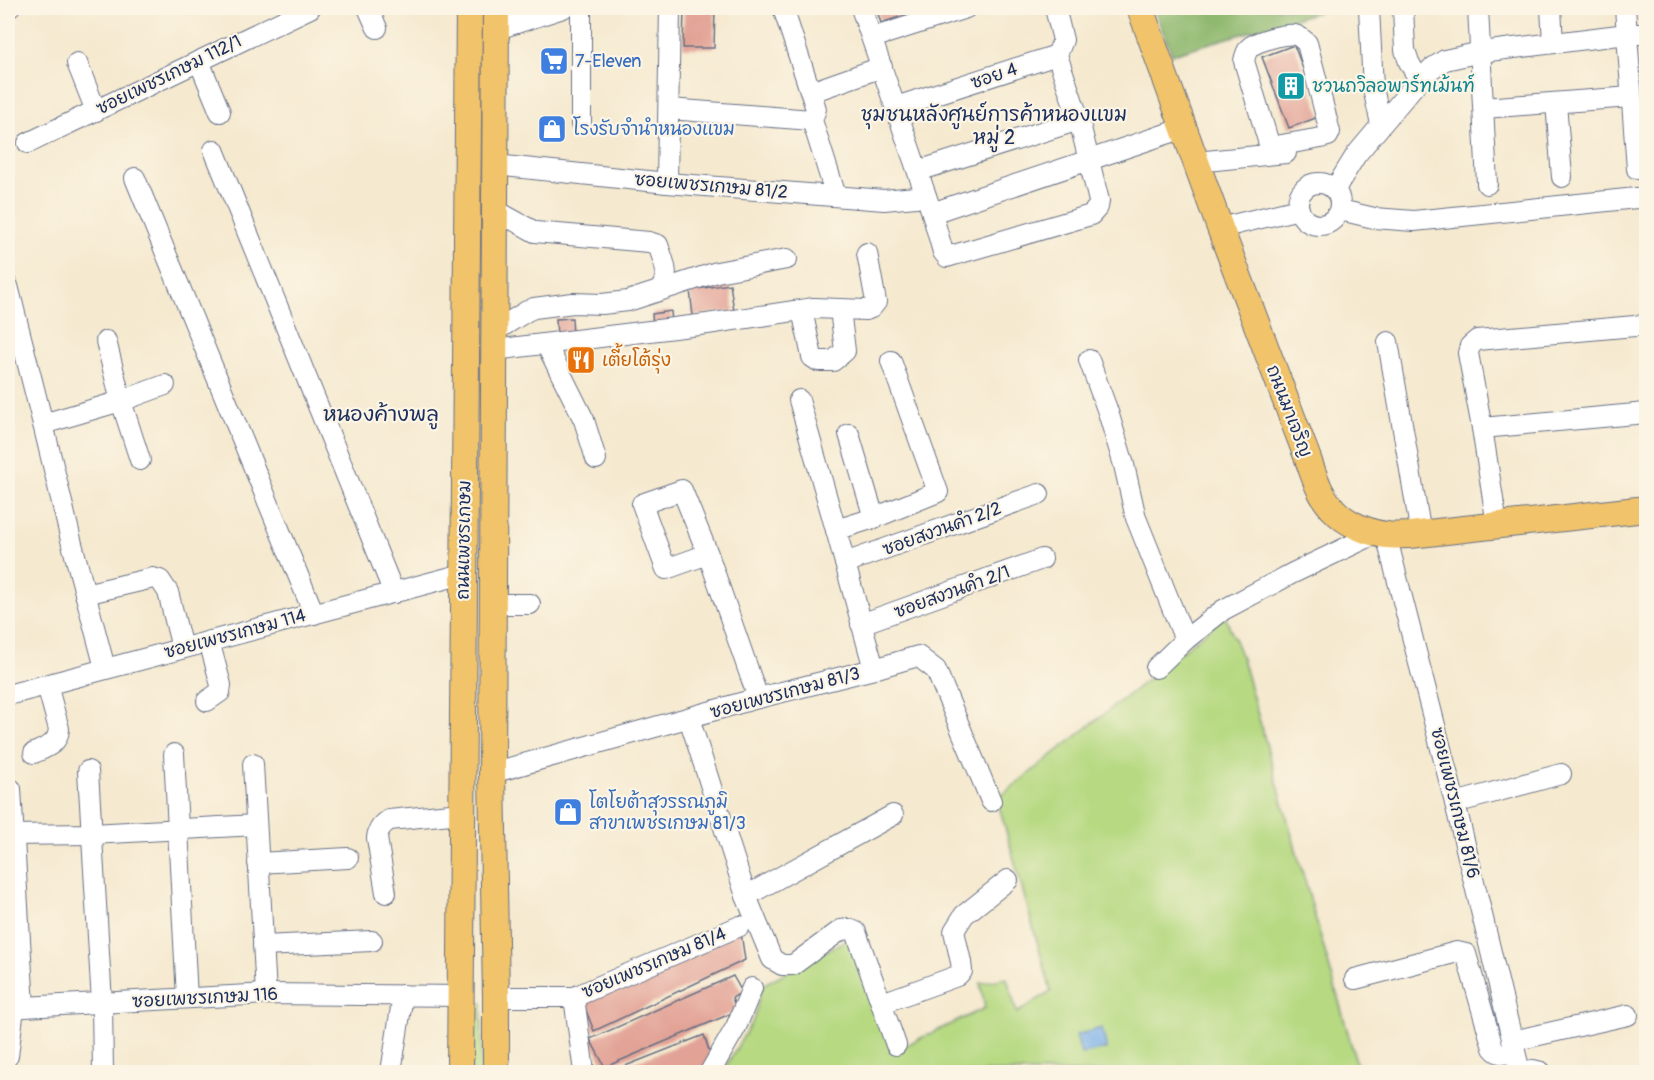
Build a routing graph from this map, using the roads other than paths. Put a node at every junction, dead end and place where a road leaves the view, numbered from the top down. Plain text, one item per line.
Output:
1 (310, 8) edge
2 (368, 8) edge
3 (469, 8) edge
4 (563, 8) edge
5 (581, 8) edge
6 (670, 8) edge
7 (783, 8) edge
8 (861, 8) edge
9 (966, 8) edge
10 (1055, 8) edge
11 (1140, 8) edge
12 (1370, 8) edge
13 (1403, 8) edge
14 (1478, 8) edge
15 (1551, 8) edge
16 (1625, 8) edge
17 (496, 19) edge
18 (377, 28) dead end
19 (1627, 34) junction
20 (1647, 34) edge
21 (872, 38) junction
22 (1553, 43) junction
23 (1481, 51) junction
24 (1057, 55) junction
25 (199, 61) junction
26 (77, 63) dead end
27 (882, 67) junction
28 (1419, 80) junction
29 (811, 92) junction
30 (1631, 97) junction
31 (1557, 104) junction
32 (896, 107) junction
33 (1484, 108) junction
34 (669, 109) junction
35 (96, 111) junction
36 (220, 112) dead end
37 (812, 120) junction
38 (1079, 120) junction
39 (581, 124) dead end
40 (1381, 124) junction
41 (1184, 128) junction
42 (28, 143) dead end
43 (1327, 147) dead end
44 (214, 150) dead end
45 (1271, 151) junction
46 (1089, 159) junction
47 (1196, 162) junction
48 (495, 165) junction
49 (1637, 169) dead end
50 (918, 171) junction
51 (135, 177) dead end
52 (1562, 177) dead end
53 (667, 183) junction
54 (1487, 184) dead end
55 (1335, 189) junction
56 (836, 196) junction
57 (1647, 197) edge
58 (929, 204) junction
59 (1299, 209) junction
60 (495, 210) junction
61 (1340, 210) junction
62 (1220, 228) junction
63 (867, 253) dead end
64 (787, 258) dead end
65 (8, 286) edge
66 (660, 290) junction
67 (840, 309) junction
68 (802, 310) junction
69 (1647, 325) edge
70 (494, 340) junction
71 (106, 341) dead end
72 (1388, 342) dead end
73 (546, 344) junction
74 (1089, 360) dead end
75 (891, 361) dead end
76 (165, 385) dead end
77 (799, 400) dead end
78 (121, 401) junction
79 (1647, 413) edge
80 (43, 424) junction
81 (1482, 428) junction
82 (849, 434) dead end
83 (596, 459) dead end
84 (140, 460) dead end
85 (1039, 494) dead end
86 (1647, 509) edge
87 (874, 518) junction
88 (1497, 525) junction
89 (837, 530) junction
90 (1382, 534) junction
91 (1421, 534) junction
92 (708, 554) dead end
93 (1042, 559) dead end
94 (845, 563) junction
95 (463, 574) junction
96 (394, 593) junction
97 (86, 594) junction
98 (493, 604) junction
99 (530, 604) dead end
100 (314, 614) junction
101 (861, 624) junction
102 (1185, 640) junction
103 (209, 641) junction
104 (182, 648) junction
105 (105, 668) junction
106 (1156, 668) dead end
107 (874, 669) junction
108 (47, 685) junction
109 (8, 694) edge
110 (758, 698) junction
111 (207, 701) dead end
112 (689, 718) junction
113 (34, 753) dead end
114 (174, 754) dead end
115 (253, 765) dead end
116 (88, 771) dead end
117 (492, 773) junction
118 (1561, 774) dead end
119 (12, 789) dead end
120 (991, 801) dead end
121 (1455, 803) junction
122 (461, 813) junction
123 (893, 815) dead end
124 (256, 825) junction
125 (178, 830) junction
126 (92, 834) junction
127 (11, 835) edge
128 (348, 858) dead end
129 (258, 863) junction
130 (1008, 880) dead end
131 (386, 893) dead end
132 (746, 896) junction
133 (740, 926) dead end
134 (372, 941) dead end
135 (263, 946) junction
136 (1355, 979) dead end
137 (752, 988) dead end
138 (266, 994) junction
139 (403, 995) junction
140 (460, 996) junction
141 (496, 996) junction
142 (574, 997) junction
143 (187, 998) junction
144 (102, 1003) junction
145 (882, 1003) junction
146 (15, 1008) edge
147 (1628, 1015) dead end
148 (896, 1045) dead end
149 (1514, 1047) junction
150 (8, 1056) edge
151 (103, 1072) edge
152 (391, 1072) edge
153 (460, 1072) edge
154 (496, 1072) edge
155 (584, 1072) edge
156 (710, 1072) edge
157 (1520, 1072) edge
158 (1541, 1072) edge

1 - 25 street, ซอยเพชรเกษม 112/1
2 - 18 street
3 - 95 main road, ถนนเพชรเกษม
4 - 17 street
5 - 39 street
6 - 34 street
7 - 29 street
8 - 21 street
9 - 21 street
10 - 24 street
11 - 41 main road, ถนนมาเจริญ
12 - 40 street
13 - 28 street
14 - 23 street
15 - 22 street
16 - 19 street
17 - 48 main road, ถนนเพชรเกษม
19 - 20 street
19 - 22 street
19 - 30 street
21 - 27 street
22 - 23 street
23 - 28 street
23 - 33 street
24 - 32 street, ซอย 4
24 - 38 street
25 - 35 street, ซอยเพชรเกษม 112/1
25 - 36 street
26 - 35 street
27 - 29 street
27 - 32 street
28 - 40 street
29 - 37 street
30 - 31 street
30 - 49 street
31 - 33 street
31 - 52 street
32 - 50 street
33 - 54 street
34 - 37 street
34 - 53 street
35 - 42 street, ซอยเพชรเกษม 112/1
37 - 56 street
38 - 46 street
38 - 50 street
40 - 55 street
41 - 46 street, ซอยเพชรเกษม 81/2
41 - 47 main road, ถนนมาเจริญ
43 - 45 street
44 - 96 street
45 - 45 street
45 - 47 street
46 - 58 street, ซอยเพชรเกษม 81/2
46 - 58 street
47 - 62 main road, ถนนมาเจริญ
48 - 53 street, ซอยเพชรเกษม 81/2
48 - 60 main road, ถนนเพชรเกษม
50 - 58 street
51 - 100 street
53 - 56 street, ซอยเพชรเกษม 81/2
55 - 59 street
55 - 61 street
56 - 58 street, ซอยเพชรเกษม 81/2
57 - 61 street
59 - 61 street
59 - 62 street
60 - 66 street
60 - 70 main road, ถนนเพชรเกษม
62 - 90 main road, ถนนมาเจริญ
63 - 67 street
64 - 66 street
65 - 80 street
66 - 70 street
67 - 68 street
67 - 68 street
68 - 73 street
69 - 81 street
70 - 73 street
70 - 98 main road, ถนนเพชรเกษม
71 - 78 street
72 - 91 street
73 - 83 street
74 - 102 street
75 - 87 street
76 - 78 street
77 - 89 street
78 - 80 street
78 - 84 street
79 - 81 street
80 - 97 street
81 - 88 street
82 - 87 street
85 - 94 street, ซอยสงวนคำ 2/2
86 - 88 main road, ถนนมาเจริญ
87 - 89 street
88 - 91 main road, ถนนมาเจริญ
89 - 94 street
90 - 91 main road, ถนนมาเจริญ
90 - 102 street
90 - 121 street, ซอยเพชรเกษม 81/6
92 - 110 street
93 - 101 street, ซอยสงวนคำ 2/1
94 - 101 street
95 - 96 street, ซอยเพชรเกษม 114
95 - 122 main road, ถนนเพชรเกษม
96 - 100 street, ซอยเพชรเกษม 114
97 - 104 street
97 - 105 street
98 - 99 street
98 - 117 main road, ถนนเพชรเกษม
100 - 103 street, ซอยเพชรเกษม 114
101 - 107 street
102 - 106 street
103 - 104 street, ซอยเพชรเกษม 114
103 - 111 street
104 - 105 street, ซอยเพชรเกษม 114
105 - 108 street, ซอยเพชรเกษม 114
107 - 110 street, ซอยเพชรเกษม 81/3
107 - 120 street, ซอยเพชรเกษม 81/3
108 - 109 street, ซอยเพชรเกษม 114
108 - 113 street
110 - 112 street, ซอยเพชรเกษม 81/3
112 - 117 street, ซอยเพชรเกษม 81/3
112 - 132 street
114 - 125 street
115 - 124 street
116 - 126 street
117 - 141 main road, ถนนเพชรเกษม
118 - 121 street
119 - 127 street
121 - 149 street, ซอยเพชรเกษม 81/6
122 - 131 street
122 - 140 main road, ถนนเพชรเกษม
123 - 132 street
124 - 125 street
124 - 129 street
125 - 126 street
125 - 143 street
126 - 127 street
126 - 144 street
127 - 146 street
128 - 129 street
129 - 135 street
130 - 145 street
132 - 145 street
133 - 142 street, ซอยเพชรเกษม 81/4
134 - 135 street
135 - 138 street
136 - 149 street
137 - 156 street
138 - 139 street, ซอยเพชรเกษม 116
138 - 143 street, ซอยเพชรเกษม 116
139 - 140 street, ซอยเพชรเกษม 116
139 - 152 street
140 - 141 main road
140 - 153 main road, ถนนเพชรเกษม
141 - 142 street, ซอยเพชรเกษม 81/4
141 - 154 main road, ถนนเพชรเกษม
142 - 155 street
143 - 144 street, ซอยเพชรเกษม 116
144 - 146 street, ซอยเพชรเกษม 116
144 - 151 street
145 - 148 street
146 - 150 street
147 - 149 street
149 - 157 street, ซอยเพชรเกษม 81/6
157 - 158 street

